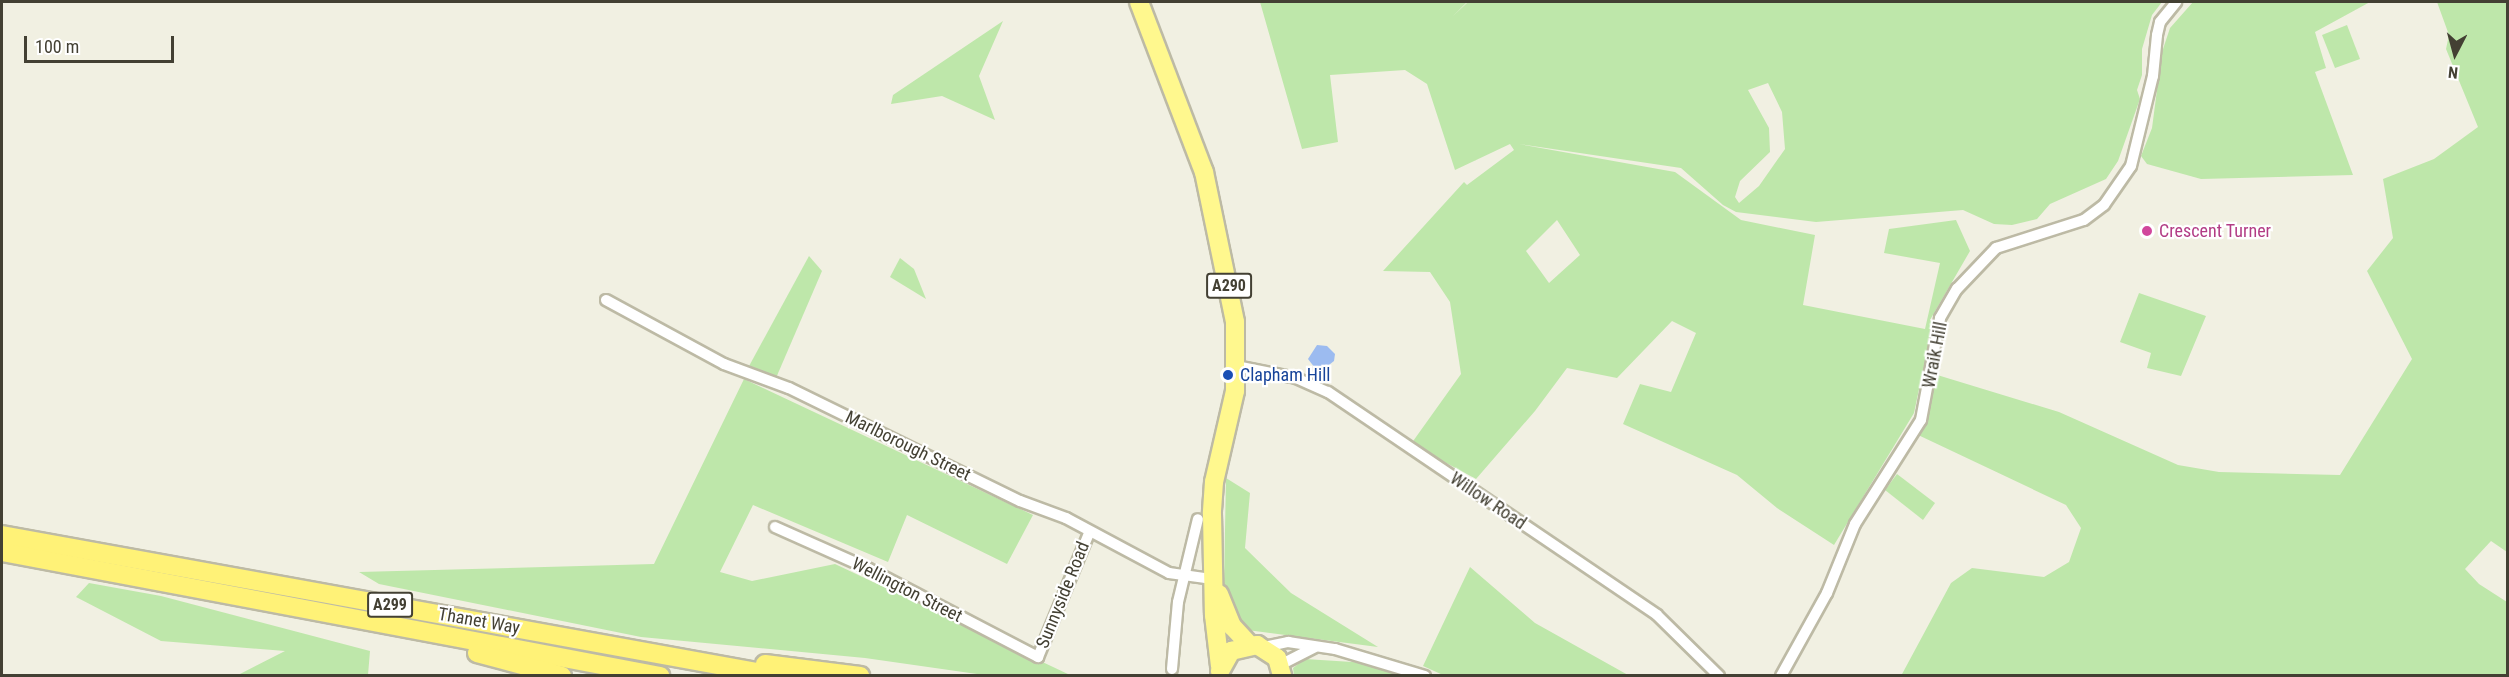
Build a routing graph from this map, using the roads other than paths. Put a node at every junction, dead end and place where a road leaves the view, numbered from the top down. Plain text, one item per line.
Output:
1 (1139, 2) edge
2 (2175, 2) edge
3 (606, 300) dead end
4 (1236, 366) junction
5 (1198, 519) dead end
6 (775, 527) dead end
7 (1089, 533) junction
8 (2, 535) edge
9 (2, 552) edge
10 (1183, 576) junction
11 (1214, 577) junction
12 (328, 613) junction
13 (1257, 646) junction
14 (1316, 647) junction
15 (659, 653) junction
16 (1038, 657) joint
17 (1185, 662) dead end
18 (1281, 670) edge
19 (1220, 671) edge
20 (562, 675) edge
21 (660, 675) edge
22 (779, 675) edge
23 (860, 675) edge
24 (1425, 675) edge
25 (1719, 675) edge
26 (1782, 675) edge

1 - 4 main road, A290
2 - 26 street, Wraik Hill
3 - 7 street, Marlborough Street
4 - 11 main road, A290
4 - 25 street, Willow Road
5 - 10 street
6 - 16 street, Wellington Street
7 - 10 street, Marlborough Street
7 - 16 street, Sunnyside Road
8 - 15 highway, Thanet Way / A299
9 - 12 highway, Thanet Way / A299
10 - 11 street, Marlborough Street
10 - 17 street
11 - 13 main road, A290
11 - 19 main road, A290
12 - 20 highway
12 - 21 highway, Thanet Way / A299
13 - 14 street
13 - 18 main road, A290
13 - 19 main road, A290
14 - 18 street
14 - 24 street
15 - 22 highway, Thanet Way / A299
15 - 23 highway

